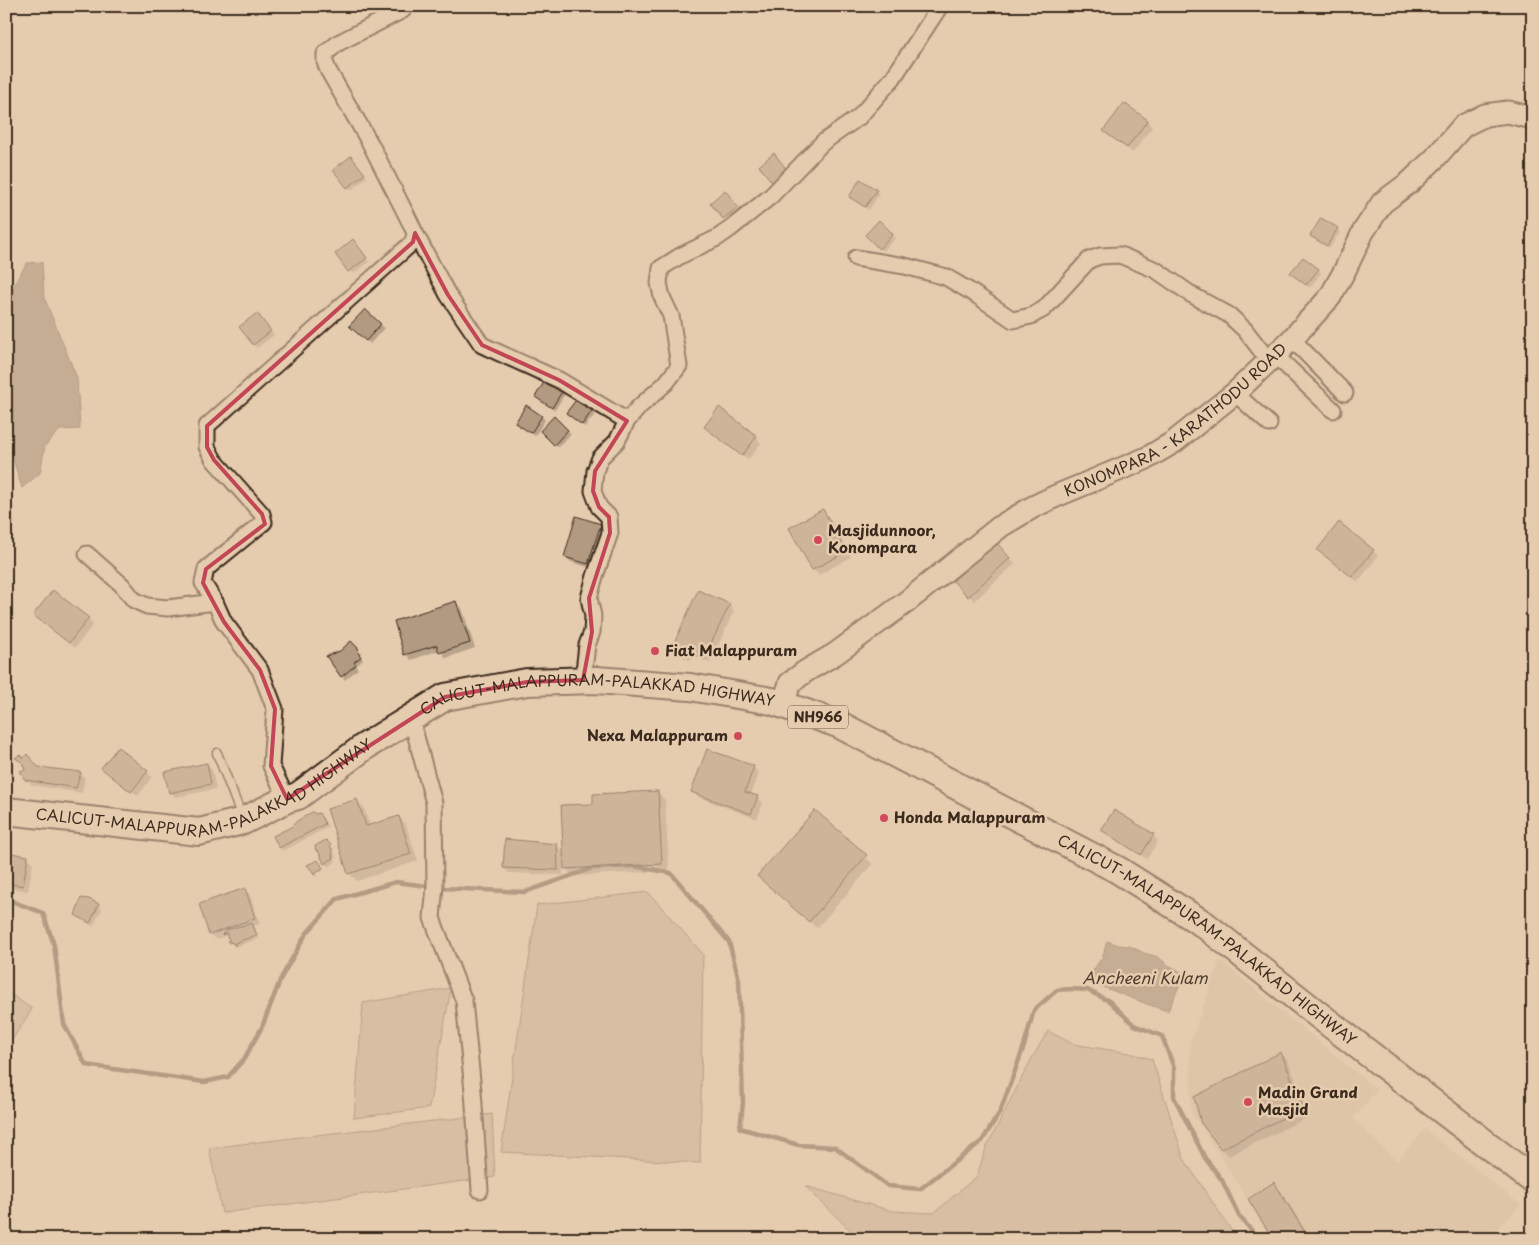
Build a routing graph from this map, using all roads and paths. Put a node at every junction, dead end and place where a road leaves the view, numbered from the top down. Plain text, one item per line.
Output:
1 (940, 6) edge
2 (403, 10) dead end
3 (1533, 118) edge
4 (415, 233) junction
5 (856, 258) dead end
6 (1292, 339) junction
7 (1272, 358) junction
8 (1235, 393) junction
9 (1345, 394) dead end
10 (1333, 410) dead end
11 (627, 421) junction
12 (1269, 424) dead end
13 (87, 554) dead end
14 (215, 602) junction
15 (583, 680) junction
16 (779, 696) junction
17 (411, 718) junction
18 (217, 753) dead end
19 (287, 800) junction
20 (6, 811) edge
21 (243, 821) junction
22 (1533, 1180) edge
23 (480, 1190) dead end

1 - 11 street
2 - 4 street
3 - 6 main road, KONOMPARA - KARATHODU ROAD
4 - 11 street
4 - 14 street
5 - 7 street
6 - 7 main road, KONOMPARA - KARATHODU ROAD
6 - 9 street
7 - 8 main road, KONOMPARA - KARATHODU ROAD
7 - 10 street
8 - 12 street
8 - 16 main road, KONOMPARA - KARATHODU ROAD
11 - 15 street
13 - 14 street
14 - 19 street
15 - 16 highway, CALICUT-MALAPPURAM-PALAKKAD HIGHWAY / NH966
15 - 17 highway, CALICUT-MALAPPURAM-PALAKKAD HIGHWAY / NH966
16 - 22 highway, CALICUT-MALAPPURAM-PALAKKAD HIGHWAY / NH966
17 - 19 highway, CALICUT-MALAPPURAM-PALAKKAD HIGHWAY / NH966
17 - 23 street
18 - 21 lane
19 - 21 highway, CALICUT-MALAPPURAM-PALAKKAD HIGHWAY / NH966
20 - 21 highway, CALICUT-MALAPPURAM-PALAKKAD HIGHWAY / NH966

